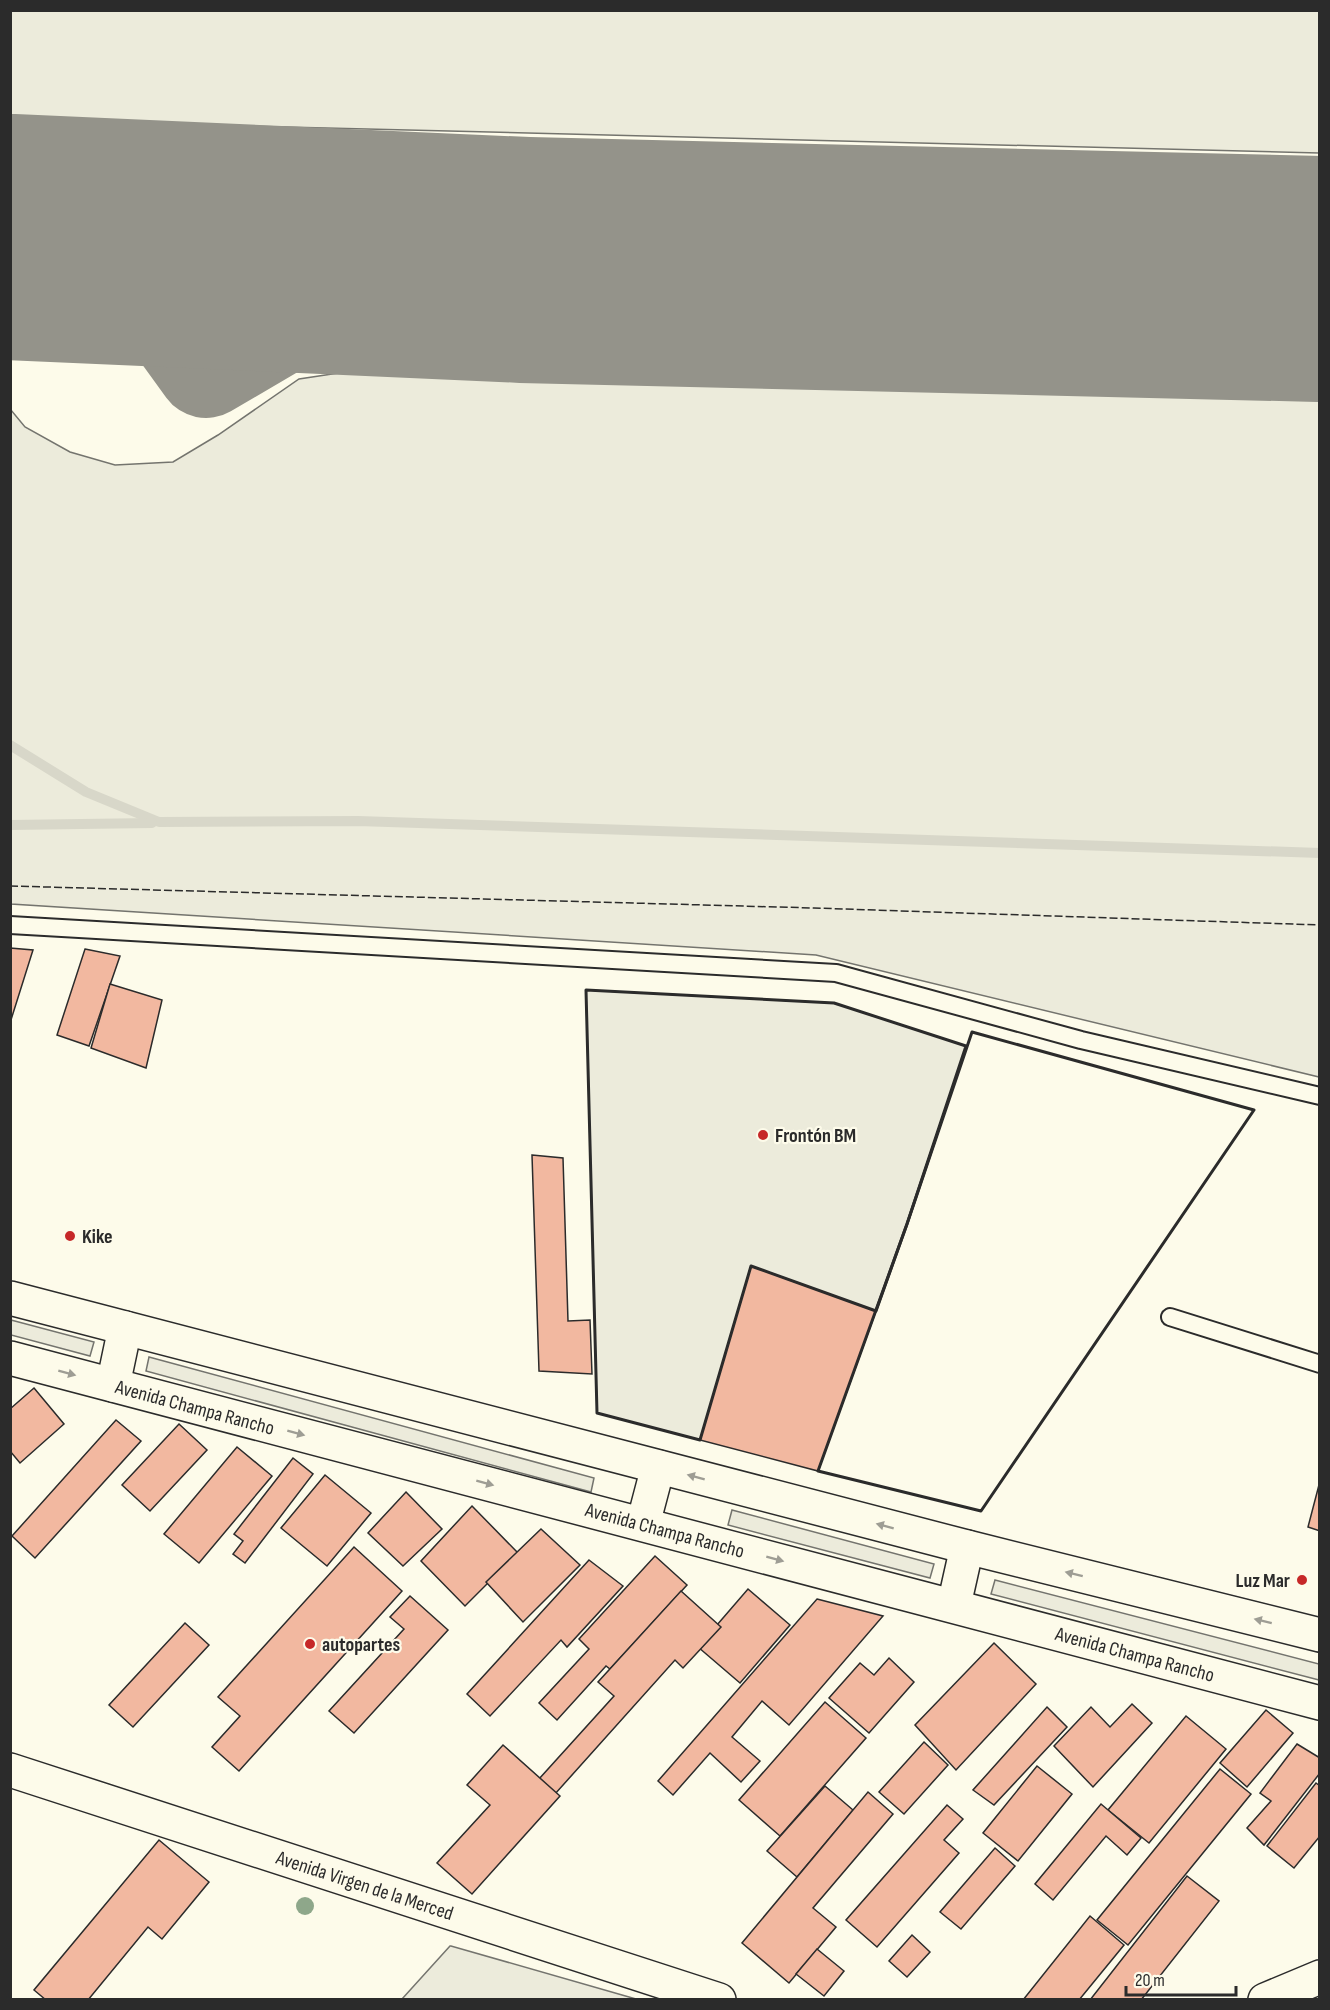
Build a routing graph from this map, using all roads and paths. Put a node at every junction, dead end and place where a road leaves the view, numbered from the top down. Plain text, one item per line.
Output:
1 (10, 925) edge
2 (1320, 1096) edge
3 (10, 1298) edge
4 (1170, 1317) dead end
5 (125, 1328) junction
6 (10, 1358) edge
7 (1320, 1365) edge
8 (113, 1385) junction
9 (658, 1467) junction
10 (643, 1524) junction
11 (967, 1547) junction
12 (954, 1605) junction
13 (1320, 1635) edge
14 (1320, 1703) edge
15 (10, 1770) edge
16 (1320, 1977) edge
17 (719, 2000) edge
18 (1265, 2000) edge

1 - 2 lane
3 - 5 main road
4 - 7 lane
5 - 8 main road
5 - 9 main road
6 -> 8 main road, Avenida Champa Rancho
8 -> 10 main road, Avenida Champa Rancho
9 - 10 main road
11 -> 9 main road
10 -> 12 main road, Avenida Champa Rancho
11 - 12 main road
13 -> 11 main road
12 - 14 main road, Avenida Champa Rancho
15 - 17 main road, Avenida Virgen de la Merced
16 - 18 main road

